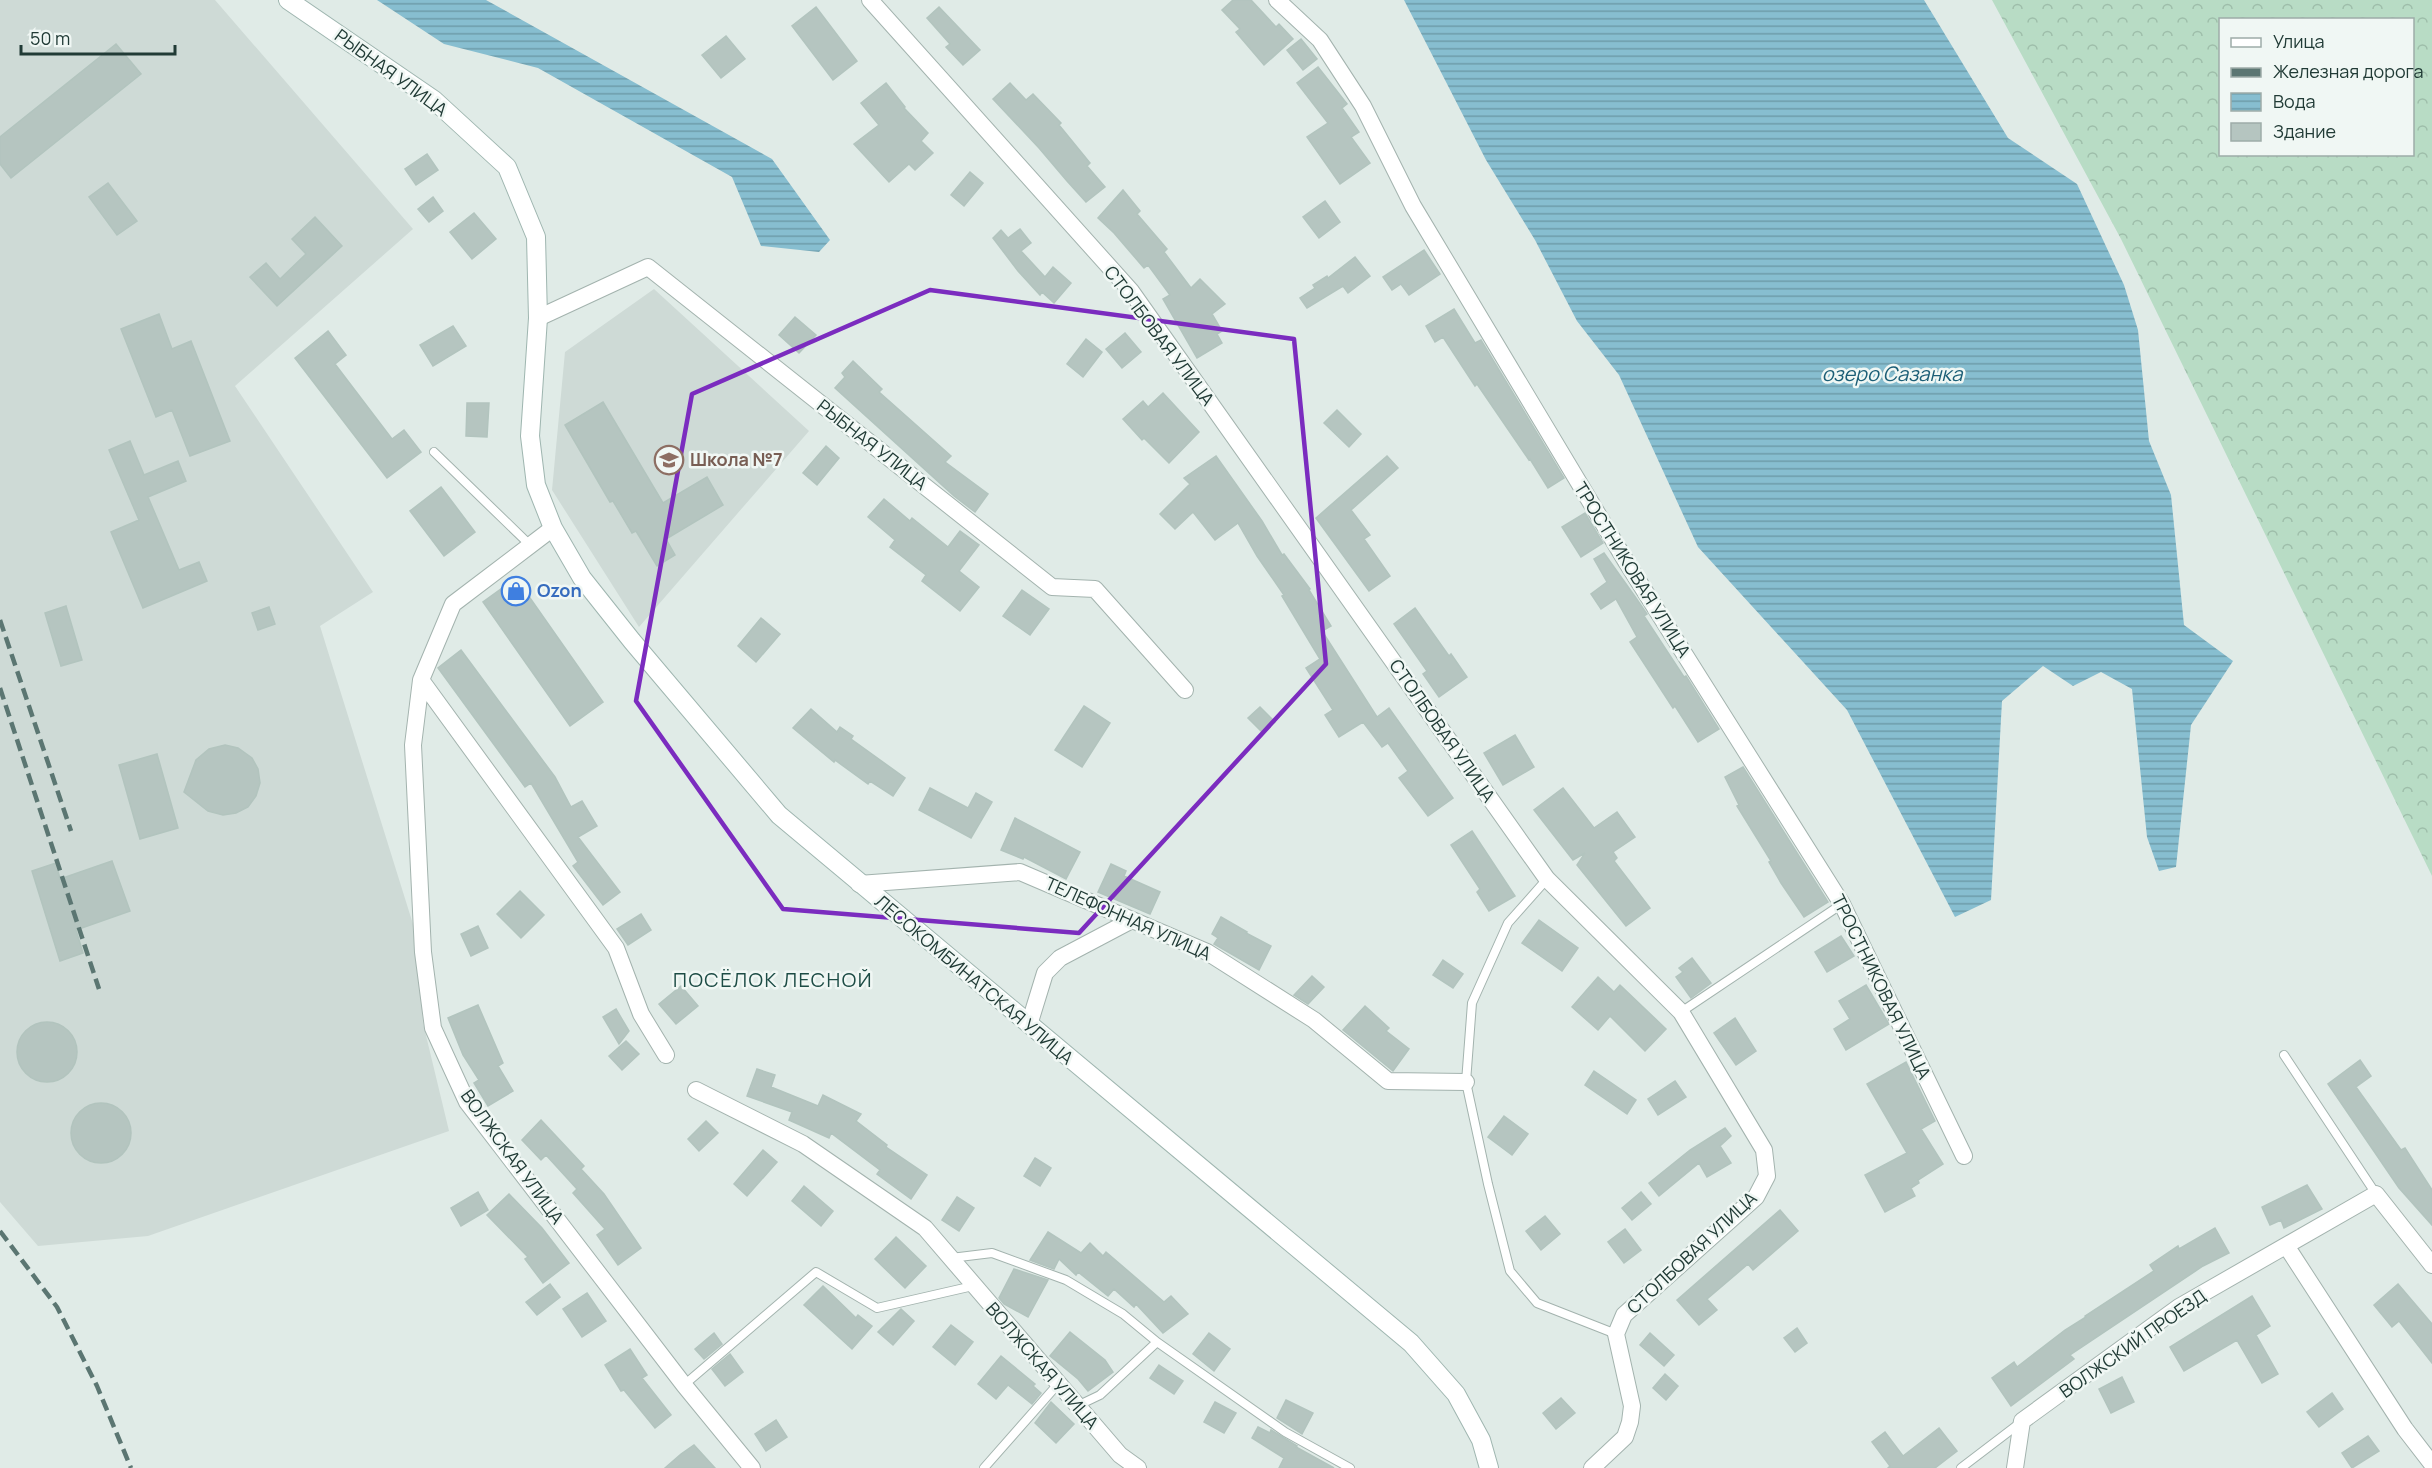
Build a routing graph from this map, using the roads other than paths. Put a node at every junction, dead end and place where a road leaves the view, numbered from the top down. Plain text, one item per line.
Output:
1 (288, 0) edge
2 (870, 0) edge
3 (1277, 0) edge
4 (538, 318) junction
5 (530, 436) joint
6 (434, 452) dead end
7 (553, 528) junction
8 (530, 545) junction
9 (421, 680) junction
10 (1185, 690) dead end
11 (1547, 879) junction
12 (859, 884) junction
13 (1842, 904) junction
14 (1132, 920) junction
15 (1681, 1012) junction
16 (1029, 1025) junction
17 (666, 1055) dead end
18 (2284, 1055) dead end
19 (1466, 1082) junction
20 (696, 1090) dead end
21 (1964, 1156) dead end
22 (2376, 1194) junction
23 (2287, 1247) junction
24 (950, 1258) junction
25 (2432, 1265) edge
26 (973, 1286) junction
27 (1616, 1334) junction
28 (1157, 1342) junction
29 (1058, 1384) junction
30 (684, 1385) junction
31 (1077, 1406) junction
32 (2022, 1421) junction
33 (2432, 1464) edge
34 (752, 1468) edge
35 (984, 1468) edge
36 (1138, 1468) edge
37 (1350, 1468) edge
38 (1490, 1468) edge
39 (1592, 1468) edge
40 (1961, 1468) edge
41 (2015, 1468) edge

1 - 4 street, РЫБНАЯ УЛИЦА
2 - 11 street, СТОЛБОВАЯ УЛИЦА
3 - 13 street, ТРОСТНИКОВАЯ УЛИЦА
4 - 5 street, РЫБНАЯ УЛИЦА
4 - 10 street, РЫБНАЯ УЛИЦА
5 - 7 street, ЛЕСОКОМБИНАТСКАЯ УЛИЦА
6 - 8 lane
7 - 8 street, ВОЛЖСКАЯ УЛИЦА
7 - 12 street, ЛЕСОКОМБИНАТСКАЯ УЛИЦА
8 - 9 street, ВОЛЖСКАЯ УЛИЦА
9 - 17 street
9 - 30 street, ВОЛЖСКАЯ УЛИЦА
11 - 15 street, СТОЛБОВАЯ УЛИЦА
11 - 19 lane
12 - 14 street, ТЕЛЕФОННАЯ УЛИЦА
12 - 16 street, ЛЕСОКОМБИНАТСКАЯ УЛИЦА
13 - 15 lane
13 - 21 street, ТРОСТНИКОВАЯ УЛИЦА
14 - 16 street
14 - 19 street, ТЕЛЕФОННАЯ УЛИЦА
15 - 27 street, СТОЛБОВАЯ УЛИЦА
16 - 38 street, ЛЕСОКОМБИНАТСКАЯ УЛИЦА
18 - 22 lane
19 - 27 lane
20 - 24 street, ВОЛЖСКАЯ УЛИЦА
22 - 23 street, ВОЛЖСКИЙ ПРОЕЗД
22 - 25 street
23 - 32 street, ВОЛЖСКИЙ ПРОЕЗД
23 - 33 street
24 - 26 street, ВОЛЖСКАЯ УЛИЦА
24 - 28 lane
26 - 29 street, ВОЛЖСКАЯ УЛИЦА
26 - 30 lane
27 - 39 street, СТОЛБОВАЯ УЛИЦА
28 - 31 lane
28 - 37 lane
29 - 31 street, ВОЛЖСКАЯ УЛИЦА
29 - 35 lane
30 - 34 street, ВОЛЖСКАЯ УЛИЦА
31 - 36 street, ВОЛЖСКАЯ УЛИЦА
32 - 40 lane
32 - 41 street

